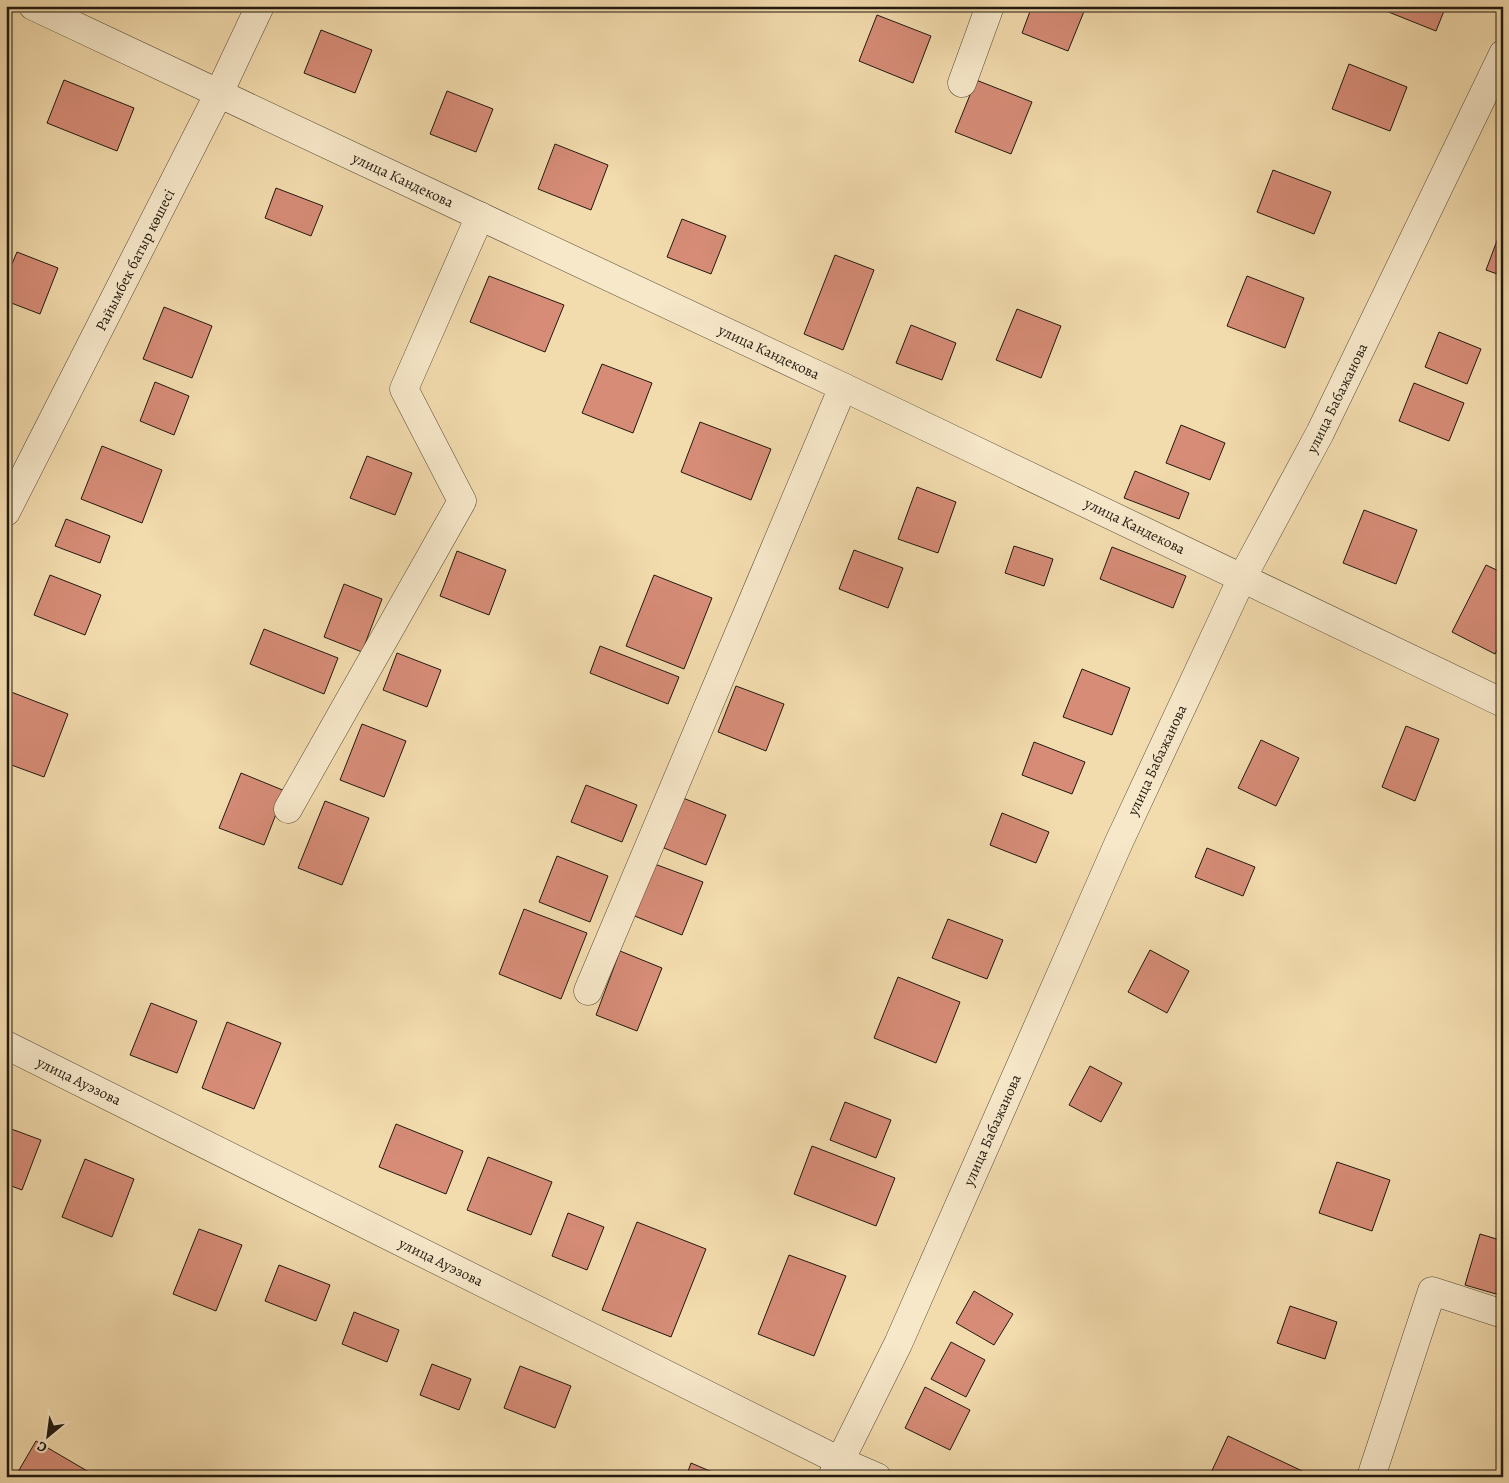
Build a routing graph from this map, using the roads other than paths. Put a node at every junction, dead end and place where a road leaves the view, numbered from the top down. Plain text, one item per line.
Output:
1 (33, 6) edge
2 (260, 6) edge
3 (990, 6) edge
4 (1503, 54) edge
5 (962, 83) dead end
6 (219, 92) junction
7 (480, 216) junction
8 (843, 387) junction
9 (6, 512) edge
10 (1242, 578) junction
11 (1503, 703) edge
12 (288, 809) dead end
13 (588, 991) dead end
14 (6, 1045) edge
15 (1503, 1314) edge
16 (836, 1469) edge
17 (877, 1477) edge
18 (1371, 1477) edge

1 - 6 street, улица Кандекова
2 - 6 street, Райымбек батыр көшесі
3 - 5 street
4 - 10 street, улица Бабажанова
6 - 7 street, улица Кандекова
6 - 9 street, Райымбек батыр көшесі
7 - 8 street, улица Кандекова
7 - 12 street
8 - 10 street, улица Кандекова
8 - 13 street
10 - 11 street, улица Кандекова
10 - 16 street, улица Бабажанова
14 - 16 street, улица Ауэзова
15 - 18 street
16 - 17 street, улица Ауэзова

